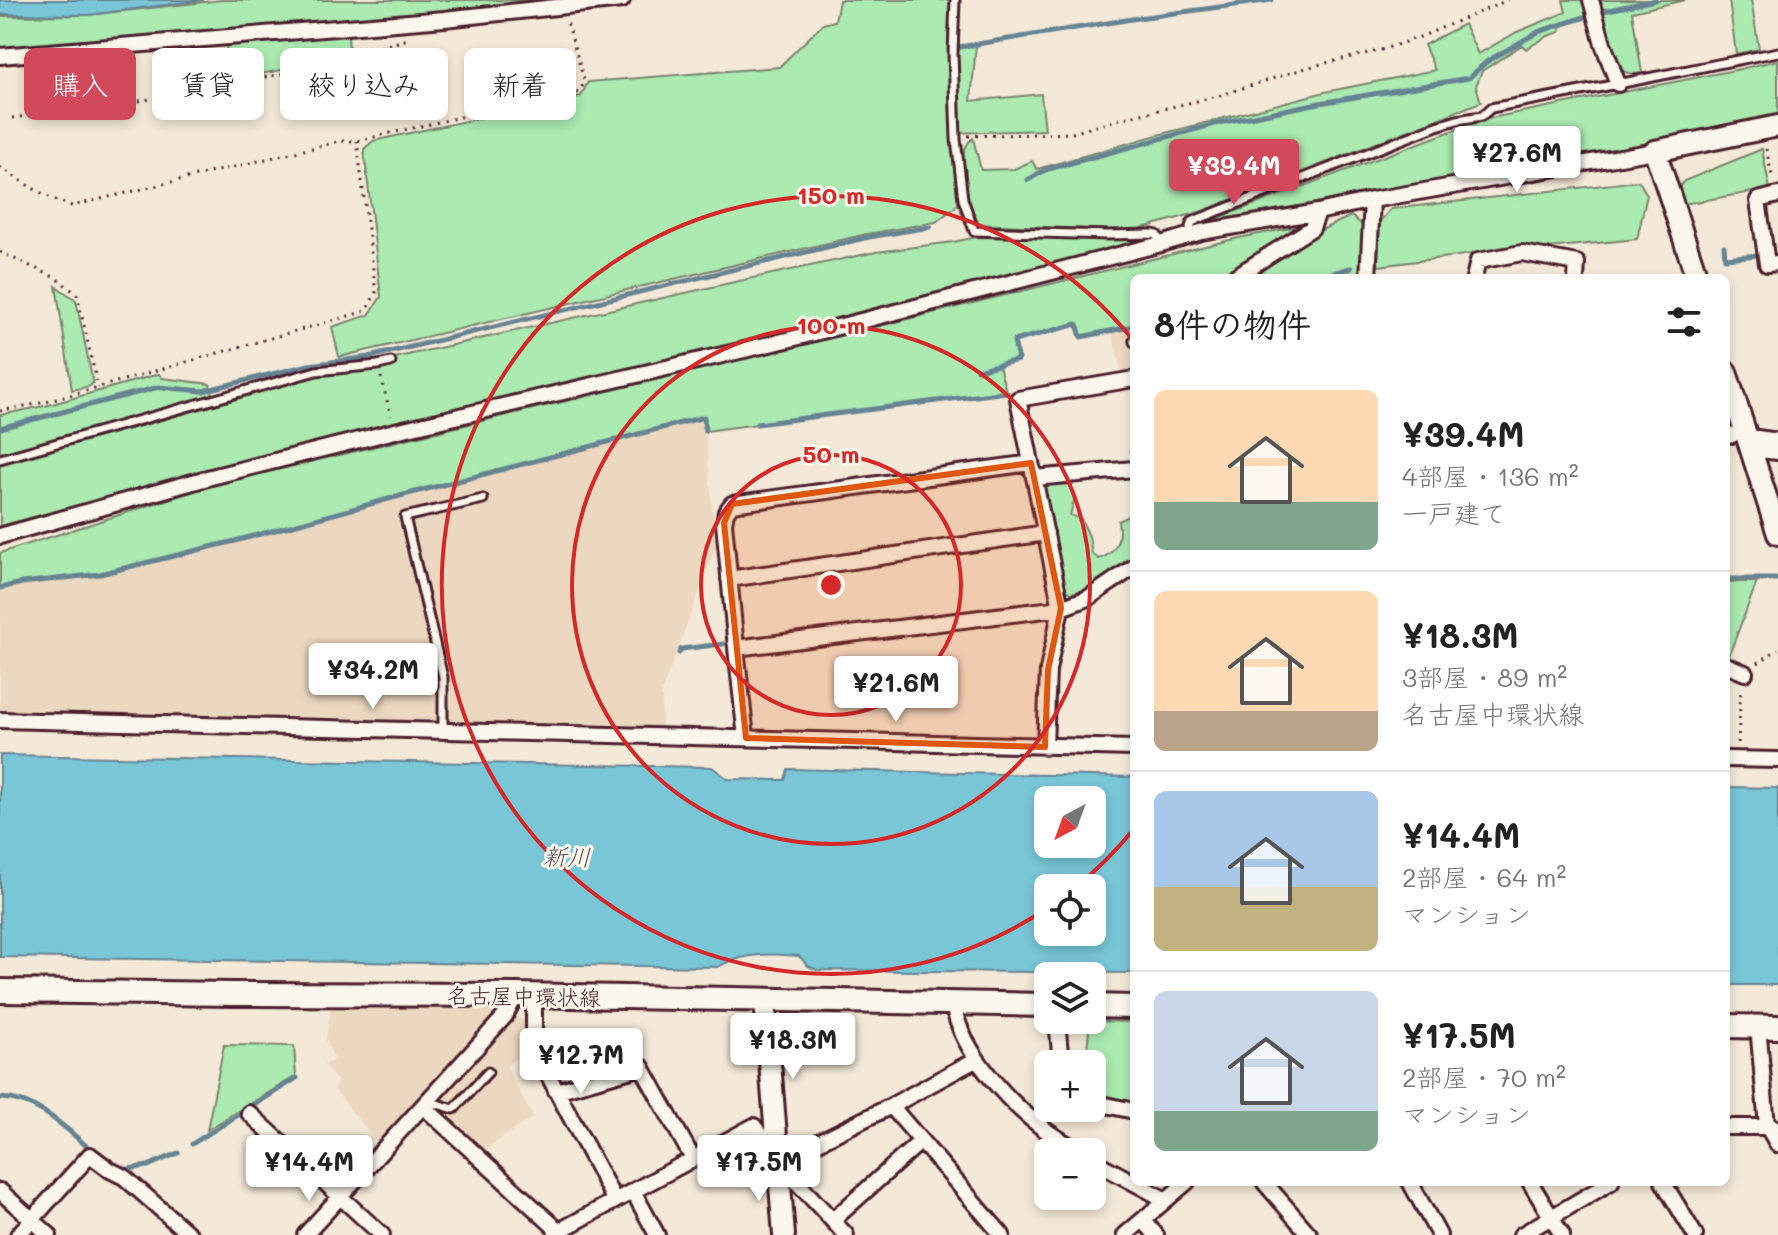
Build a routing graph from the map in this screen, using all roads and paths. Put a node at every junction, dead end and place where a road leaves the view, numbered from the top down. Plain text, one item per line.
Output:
1 (622, 0) edge
2 (955, 0) edge
3 (1508, 0) edge
4 (1591, 0) edge
5 (566, 6) junction
6 (420, 36) dead end
7 (1778, 52) edge
8 (0, 56) edge
9 (1618, 84) junction
10 (12, 118) dead end
11 (1770, 128) edge
12 (956, 139) junction
13 (357, 141) junction
14 (1655, 151) junction
15 (0, 167) edge
16 (1777, 196) edge
17 (1372, 200) junction
18 (1318, 212) junction
19 (1192, 235) junction
20 (1161, 244) junction
21 (0, 252) edge
22 (1778, 263) edge
23 (1239, 274) edge
24 (1368, 274) edge
25 (1475, 274) edge
26 (1576, 274) edge
27 (1696, 274) edge
28 (391, 362) dead end
29 (378, 365) junction
30 (1130, 380) edge
31 (1730, 382) edge
32 (98, 388) junction
33 (0, 411) edge
34 (395, 431) junction
35 (1778, 441) edge
36 (1754, 444) junction
37 (1778, 452) edge
38 (0, 459) edge
39 (1130, 469) edge
40 (1033, 470) junction
41 (483, 499) dead end
42 (1046, 533) junction
43 (1778, 534) edge
44 (0, 536) edge
45 (1130, 570) edge
46 (729, 579) junction
47 (1061, 608) junction
48 (736, 648) junction
49 (1778, 649) edge
50 (1730, 667) edge
51 (1745, 673) junction
52 (0, 720) edge
53 (443, 732) junction
54 (746, 738) junction
55 (1045, 747) junction
56 (1130, 748) edge
57 (1731, 760) edge
58 (1778, 760) edge
59 (0, 991) edge
60 (525, 995) junction
61 (765, 1000) junction
62 (953, 1003) junction
63 (1034, 1005) edge
64 (1106, 1006) edge
65 (1130, 1007) edge
66 (1730, 1026) edge
67 (1768, 1026) edge
68 (977, 1059) junction
69 (488, 1072) dead end
70 (556, 1091) junction
71 (425, 1104) junction
72 (1106, 1105) edge
73 (891, 1106) junction
74 (1130, 1110) edge
75 (249, 1113) dead end
76 (1730, 1127) edge
77 (1772, 1127) edge
78 (1058, 1138) edge
79 (921, 1141) junction
80 (1778, 1145) edge
81 (693, 1159) junction
82 (778, 1163) junction
83 (1106, 1168) edge
84 (1130, 1181) edge
85 (1140, 1186) edge
86 (1182, 1186) edge
87 (1267, 1186) edge
88 (1412, 1186) edge
89 (1532, 1186) edge
90 (1604, 1186) edge
91 (1665, 1186) edge
92 (0, 1191) edge
93 (633, 1191) junction
94 (340, 1196) junction
95 (1166, 1200) junction
96 (615, 1201) junction
97 (1551, 1217) junction
98 (32, 1220) junction
99 (833, 1220) junction
100 (1143, 1220) junction
101 (558, 1233) edge
102 (18, 1235) edge
103 (49, 1235) edge
104 (190, 1235) edge
105 (305, 1235) edge
106 (382, 1235) edge
107 (657, 1235) edge
108 (784, 1235) edge
109 (846, 1235) edge
110 (1002, 1235) edge
111 (1125, 1235) edge
112 (1156, 1235) edge
113 (1310, 1235) edge
114 (1439, 1235) edge
115 (1521, 1235) edge
116 (1562, 1235) edge
117 (1695, 1235) edge

1 - 5 street
2 - 12 lane
3 - 12 path
4 - 9 street
5 - 8 street
5 - 13 path
6 - 10 path
7 - 9 lane
9 - 19 lane
11 - 14 street
11 - 16 path
12 - 20 lane
13 - 15 path
13 - 32 path
14 - 17 street
14 - 27 street
16 - 22 street
17 - 18 street
17 - 24 street
18 - 19 street
18 - 23 street
19 - 20 street
20 - 34 street
21 - 32 path
25 - 26 street
28 - 29 lane
29 - 34 path
29 - 38 lane
30 - 40 street
31 - 36 street
32 - 33 path
34 - 44 street
35 - 36 street
36 - 37 street
36 - 43 street
39 - 40 street
40 - 42 street
40 - 46 street
41 - 53 lane
42 - 46 street
42 - 47 street
45 - 47 street
46 - 48 street
47 - 48 street
47 - 55 street
48 - 54 street
49 - 51 path
50 - 51 street
51 - 57 path
52 - 53 street
53 - 54 street
54 - 55 street
55 - 56 street
57 - 58 street
59 - 60 main road, 名古屋中環状線
60 - 61 main road, 名古屋中環状線
60 - 70 street
60 - 71 street
61 - 62 main road, 名古屋中環状線
61 - 82 street
62 - 63 main road, 名古屋中環状線
62 - 68 street
64 - 65 main road
66 - 67 main road
67 - 77 street
68 - 73 street
68 - 78 street
69 - 71 lane
70 - 81 street
70 - 96 street
71 - 94 street
71 - 101 street
72 - 74 street
73 - 79 street
73 - 82 street
75 - 94 street
76 - 77 street
77 - 80 street
79 - 99 street
79 - 110 street
81 - 82 street
81 - 93 street
82 - 99 street
82 - 108 street
83 - 84 street
85 - 95 street
86 - 95 street
87 - 113 street
88 - 114 street
89 - 97 street
90 - 97 street
91 - 117 street
92 - 98 street
93 - 96 street
93 - 107 street
94 - 105 street
94 - 106 street
95 - 100 street
96 - 101 street
97 - 115 street
97 - 116 street
98 - 102 street
98 - 103 street
98 - 104 street
99 - 109 street
100 - 111 street
100 - 112 street

